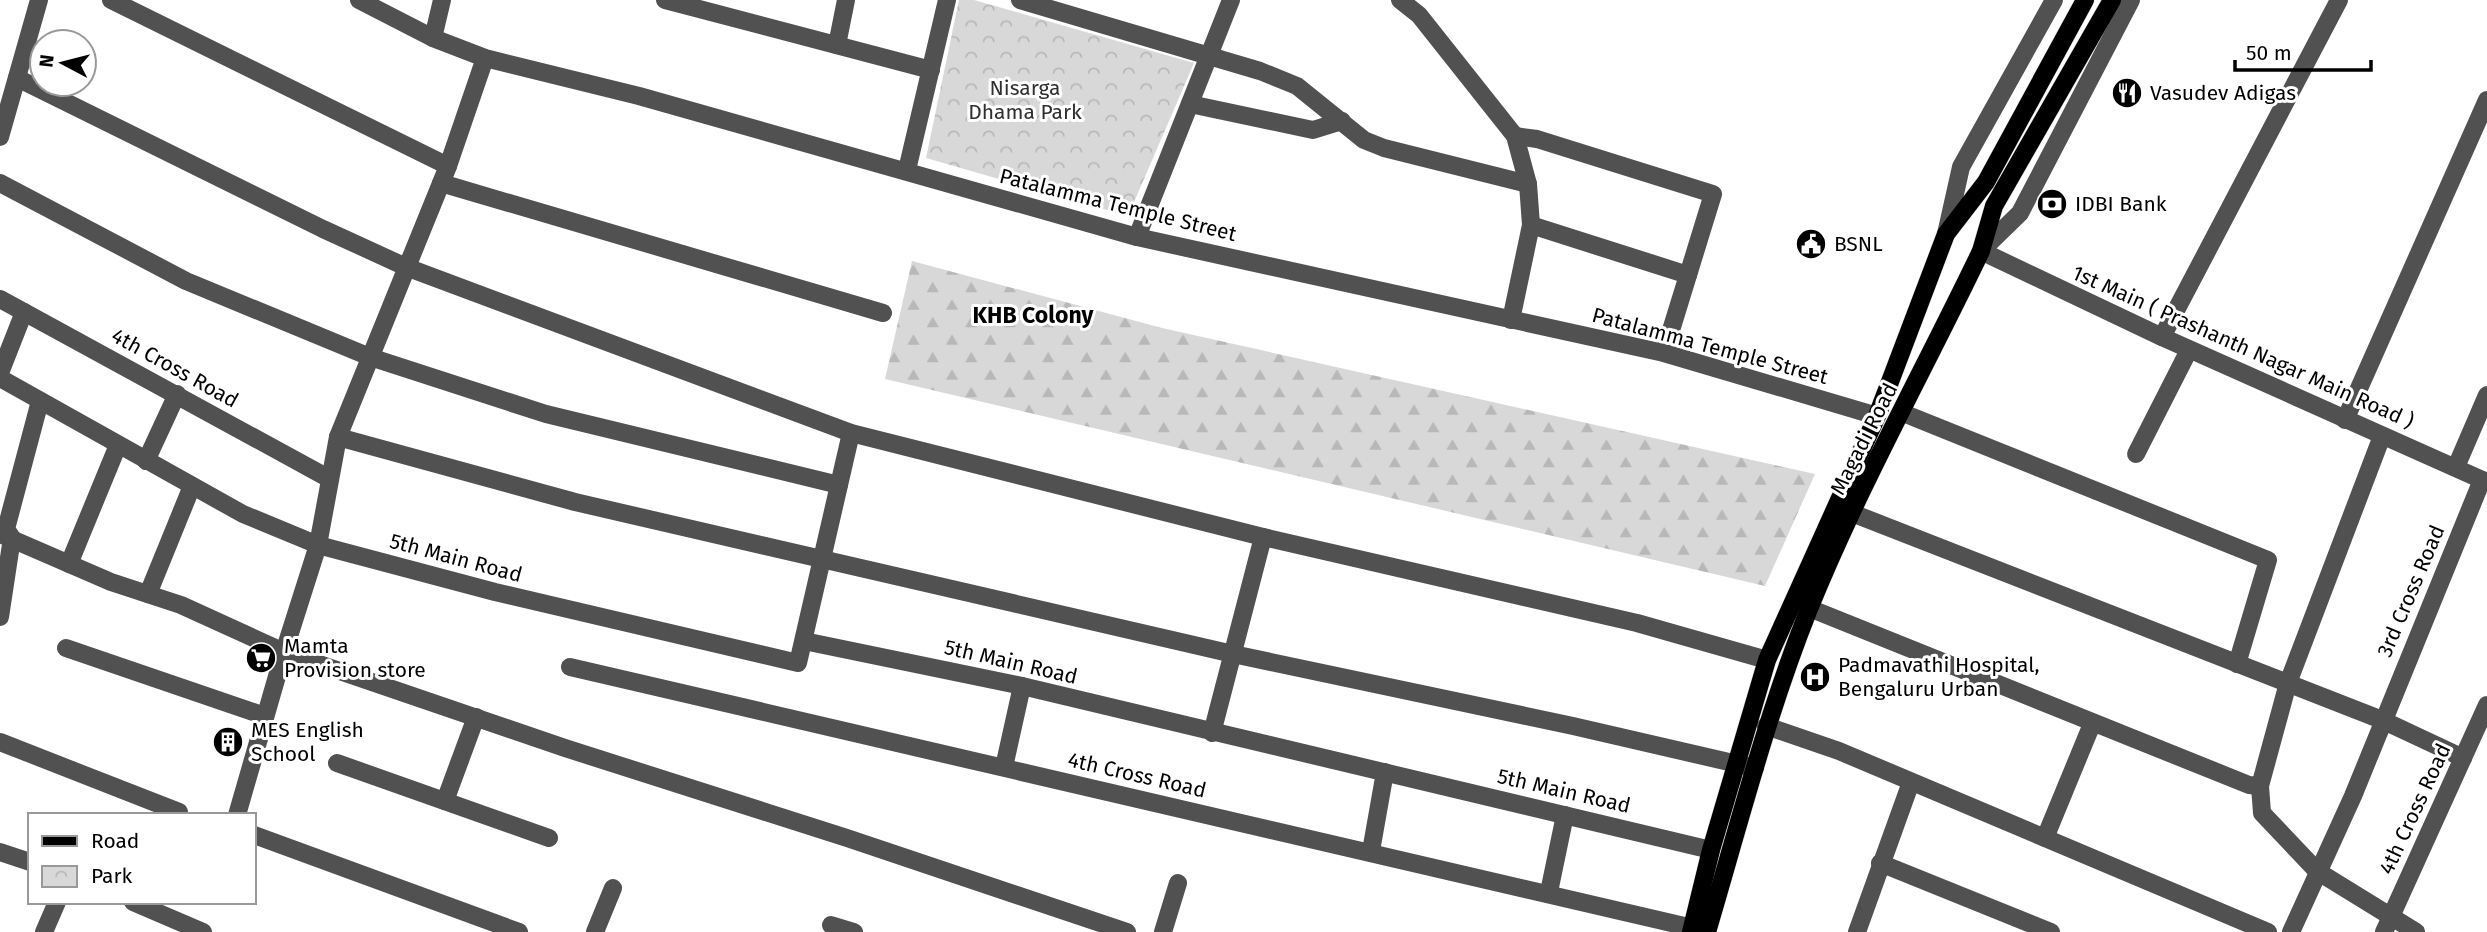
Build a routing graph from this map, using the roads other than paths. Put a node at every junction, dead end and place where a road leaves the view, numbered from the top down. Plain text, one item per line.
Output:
1 (39, 0) edge
2 (111, 0) edge
3 (359, 0) edge
4 (443, 0) edge
5 (666, 0) edge
6 (846, 0) edge
7 (947, 0) edge
8 (1020, 0) edge
9 (1231, 0) edge
10 (1400, 0) edge
11 (2054, 0) edge
12 (2085, 0) edge
13 (2112, 0) edge
14 (2131, 0) edge
15 (2339, 0) edge
16 (433, 38) junction
17 (837, 45) junction
18 (1208, 57) junction
19 (485, 58) junction
20 (931, 70) junction
21 (17, 78) junction
22 (2487, 100) edge
23 (1190, 104) junction
24 (1342, 121) junction
25 (1515, 136) junction
26 (0, 137) edge
27 (907, 170) junction
28 (445, 175) junction
29 (0, 183) edge
30 (1528, 184) junction
31 (1531, 225) junction
32 (1946, 234) junction
33 (1137, 237) junction
34 (1981, 251) junction
35 (406, 267) junction
36 (1688, 275) junction
37 (0, 299) edge
38 (24, 312) junction
39 (883, 313) dead end
40 (1511, 320) junction
41 (2162, 337) junction
42 (2189, 349) junction
43 (1664, 353) junction
44 (370, 357) junction
45 (0, 375) edge
46 (177, 394) junction
47 (2487, 395) edge
48 (40, 401) junction
49 (1903, 413) junction
50 (1877, 415) junction
51 (2345, 420) junction
52 (851, 433) junction
53 (2382, 436) junction
54 (338, 437) junction
55 (117, 445) junction
56 (2136, 454) dead end
57 (146, 461) junction
58 (2456, 467) junction
59 (328, 478) junction
60 (2485, 481) edge
61 (839, 485) junction
62 (192, 486) junction
63 (1852, 513) junction
64 (6, 536) edge
65 (1263, 537) junction
66 (318, 545) junction
67 (824, 558) junction
68 (69, 564) junction
69 (148, 594) junction
70 (1810, 608) junction
71 (0, 617) edge
72 (804, 640) junction
73 (66, 648) dead end
74 (284, 652) junction
75 (1233, 654) junction
76 (1767, 660) junction
77 (2237, 664) junction
78 (570, 667) dead end
79 (2288, 683) junction
80 (1022, 686) junction
81 (2487, 705) edge
82 (265, 716) junction
83 (475, 718) junction
84 (2382, 720) junction
85 (2092, 724) junction
86 (1766, 726) junction
87 (1212, 733) junction
88 (0, 742) edge
89 (2463, 758) junction
90 (337, 763) dead end
91 (1736, 764) junction
92 (1004, 766) junction
93 (1755, 768) junction
94 (1385, 772) junction
95 (1911, 782) junction
96 (2260, 786) junction
97 (445, 801) junction
98 (179, 813) edge
99 (238, 813) edge
100 (1566, 815) junction
101 (256, 836) edge
102 (549, 838) dead end
103 (2045, 838) junction
104 (1712, 850) junction
105 (1371, 851) junction
106 (0, 852) edge
107 (28, 861) edge
108 (1880, 863) junction
109 (2317, 871) junction
110 (1178, 883) dead end
111 (613, 888) dead end
112 (1549, 892) junction
113 (56, 904) edge
114 (141, 904) edge
115 (2387, 924) edge
116 (831, 925) dead end
117 (1697, 931) edge
118 (44, 932) edge
119 (202, 932) edge
120 (519, 932) edge
121 (595, 932) edge
122 (854, 932) edge
123 (1127, 932) edge
124 (1163, 932) edge
125 (1857, 932) edge
126 (2052, 932) edge
127 (2269, 932) edge
128 (2291, 932) edge
129 (2416, 932) edge

1 - 21 street
2 - 28 street
3 - 16 street, Patalamma Temple Street
4 - 16 street
5 - 17 street
6 - 17 street
7 - 20 street
8 - 18 street
9 - 18 street
10 - 25 street
11 - 32 street, Magadi Road
12 - 32 main road
13 - 34 main road
14 - 34 street, Magadi Road
15 - 41 street
16 - 19 street, Patalamma Temple Street
17 - 20 street
18 - 23 street
18 - 24 street
19 - 27 street, Patalamma Temple Street
19 - 28 street
20 - 27 street
21 - 26 street
21 - 35 street
22 - 51 street
23 - 24 street
23 - 33 street
24 - 30 street
25 - 30 street
25 - 36 street
27 - 33 street, Patalamma Temple Street
28 - 35 street
28 - 39 street
29 - 44 street
30 - 31 street
31 - 36 street
31 - 40 street
32 - 50 main road, Magadi Road
33 - 40 street, Patalamma Temple Street
34 - 41 street, 1st Main ( Prashanth Nagar Main Road )
34 - 49 main road, Magadi Road
35 - 44 street
35 - 52 street
36 - 43 street
37 - 38 street, 4th Cross Road
38 - 45 street
38 - 46 street, 4th Cross Road
40 - 43 street, Patalamma Temple Street
41 - 42 street, 1st Main ( Prashanth Nagar Main Road )
42 - 51 street, 1st Main ( Prashanth Nagar Main Road )
42 - 56 street
43 - 50 street, Patalamma Temple Street
44 - 54 street
44 - 61 street
45 - 48 street
46 - 57 street
46 - 59 street, 4th Cross Road
47 - 58 street
48 - 55 street
48 - 64 street
49 - 63 main road, Magadi Road
49 - 77 street
50 - 76 main road, Magadi Road
51 - 53 street, 1st Main ( Prashanth Nagar Main Road )
52 - 61 street
52 - 65 street
53 - 58 street, 1st Main ( Prashanth Nagar Main Road )
53 - 79 street
54 - 59 street
54 - 67 street
55 - 57 street
55 - 68 street
57 - 62 street
58 - 60 street, 1st Main ( Prashanth Nagar Main Road )
59 - 66 street
60 - 84 street, 3rd Cross Road
61 - 67 street
62 - 66 street
62 - 69 street
63 - 70 main road, Magadi Road
63 - 77 street
64 - 68 street
64 - 71 street
65 - 75 street
65 - 76 street
66 - 72 street, 5th Main Road
66 - 74 street
67 - 72 street
67 - 75 street
68 - 69 street
69 - 74 street
70 - 85 street
70 - 86 main road, Magadi Road
72 - 80 street, 5th Main Road
73 - 82 street
74 - 82 street
74 - 83 street
75 - 87 street
75 - 91 street
76 - 91 main road, Magadi Road
77 - 79 street
78 - 92 street, 4th Cross Road
79 - 84 street
79 - 96 street
80 - 87 street, 5th Main Road
80 - 92 street
81 - 89 street, 4th Cross Road
82 - 99 street
83 - 97 street
83 - 123 street
84 - 89 street
84 - 109 street, 3rd Cross Road
85 - 96 street
85 - 103 street
86 - 93 main road, Magadi Road
86 - 95 street
87 - 94 street, 5th Main Road
88 - 98 street
89 - 115 street, 4th Cross Road
90 - 97 street
91 - 93 street
91 - 104 main road, Magadi Road
92 - 105 street, 4th Cross Road
93 - 117 main road, Magadi Road
94 - 100 street, 5th Main Road
94 - 105 street
95 - 103 street
95 - 108 street
96 - 109 street
97 - 102 street
100 - 104 street, 5th Main Road
100 - 112 street
101 - 120 street
103 - 127 street
104 - 117 main road, Magadi Road
105 - 112 street, 4th Cross Road
106 - 107 street
108 - 125 street
108 - 126 street
109 - 115 street
109 - 128 street, 3rd Cross Road
110 - 124 street
111 - 121 street
112 - 117 street, 4th Cross Road
113 - 118 street
114 - 119 street
115 - 129 street
116 - 122 street

